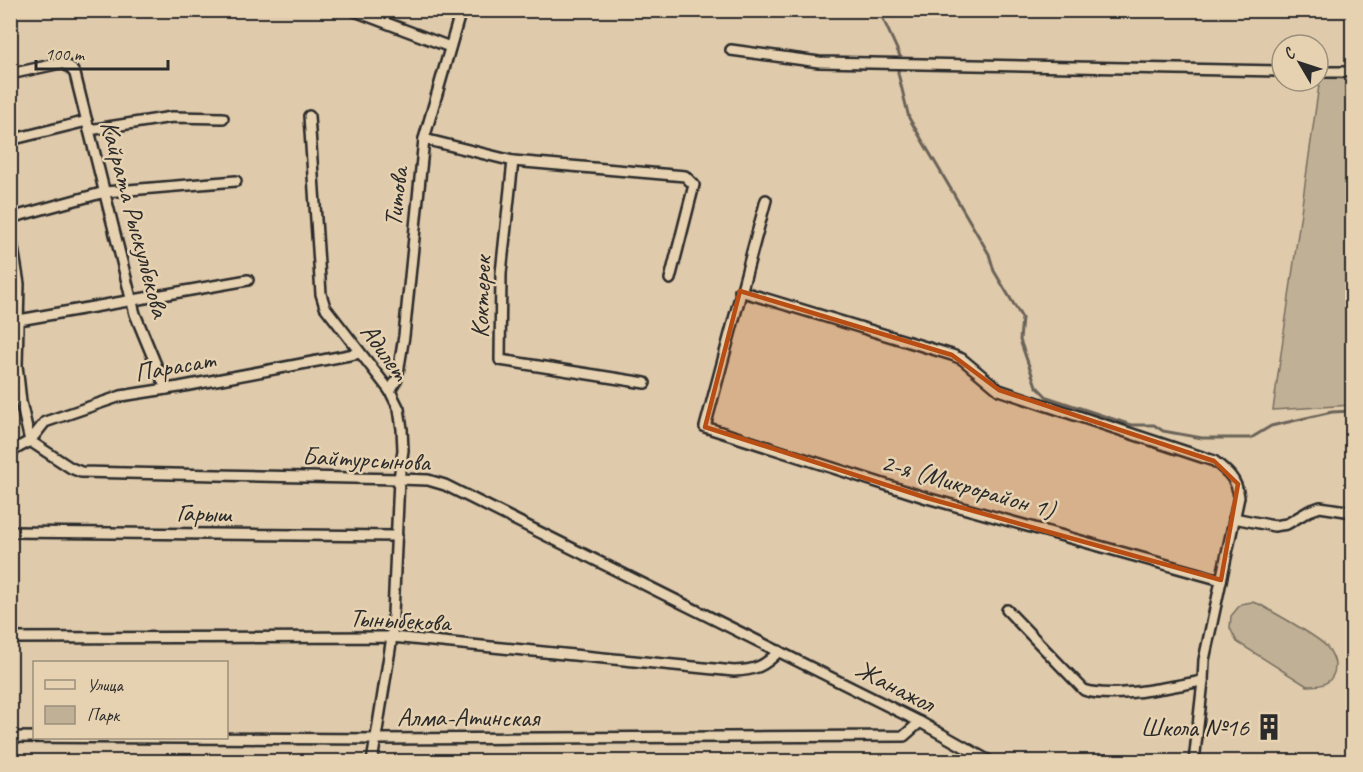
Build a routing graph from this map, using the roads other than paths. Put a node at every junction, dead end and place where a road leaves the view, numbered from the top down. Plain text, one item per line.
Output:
1 (352, 10) edge
2 (461, 10) edge
3 (450, 47) junction
4 (731, 50) dead end
5 (1270, 71) edge
6 (1330, 72) edge
7 (1353, 72) edge
8 (10, 74) edge
9 (309, 116) dead end
10 (223, 118) dead end
11 (88, 125) junction
12 (424, 139) junction
13 (10, 140) edge
14 (513, 161) junction
15 (236, 181) dead end
16 (105, 192) junction
17 (766, 200) dead end
18 (10, 218) edge
19 (10, 230) edge
20 (670, 279) dead end
21 (248, 280) dead end
22 (740, 291) junction
23 (15, 294) edge
24 (132, 300) junction
25 (19, 320) junction
26 (360, 353) junction
27 (645, 383) dead end
28 (166, 389) junction
29 (390, 391) junction
30 (30, 441) junction
31 (10, 452) edge
32 (399, 478) junction
33 (1353, 512) edge
34 (1234, 518) junction
35 (10, 532) edge
36 (398, 536) junction
37 (1221, 580) junction
38 (1007, 610) dead end
39 (392, 637) junction
40 (10, 638) edge
41 (779, 651) junction
42 (1203, 681) junction
43 (920, 722) junction
44 (10, 737) edge
45 (33, 737) edge
46 (228, 738) edge
47 (377, 739) junction
48 (372, 762) edge
49 (991, 762) edge
50 (1194, 762) edge

1 - 3 street
2 - 3 street, Титова
3 - 12 street, Титова
4 - 5 street
6 - 7 street
8 - 11 street, Кайрата Рыскулбекова
9 - 26 street, Адилет
10 - 11 street
11 - 13 street
11 - 16 street, Кайрата Рыскулбекова
12 - 14 street
12 - 29 street, Титова
14 - 20 street
14 - 27 street, Коктерек
15 - 16 street
16 - 18 street
16 - 24 street, Кайрата Рыскулбекова
17 - 22 street
19 - 23 street
21 - 24 street
22 - 34 street
22 - 37 street, 2-я (Микрорайон 1)
23 - 25 street
24 - 25 street
24 - 28 street, Кайрата Рыскулбекова
25 - 30 street
26 - 28 street, Парасат
26 - 29 street, Адилет
28 - 30 street, Парасат
29 - 32 street, Адилет
30 - 31 street, Парасат
30 - 32 street, Байтурсынова
32 - 36 street, Адилет
32 - 41 street, Байтурсынова
33 - 34 street
34 - 37 street
35 - 36 street, Гарыш
36 - 39 street, Адилет
37 - 42 street
38 - 42 street
39 - 40 street, Тыныбекова
39 - 41 street, Тыныбекова
39 - 47 street, Адилет
41 - 43 street, Жанажол
42 - 50 street
43 - 47 street, Алма-Атинская
43 - 49 street, Жанажол
44 - 45 street, Алма-Атинская
46 - 47 street, Алма-Атинская
47 - 48 street, Адилет

